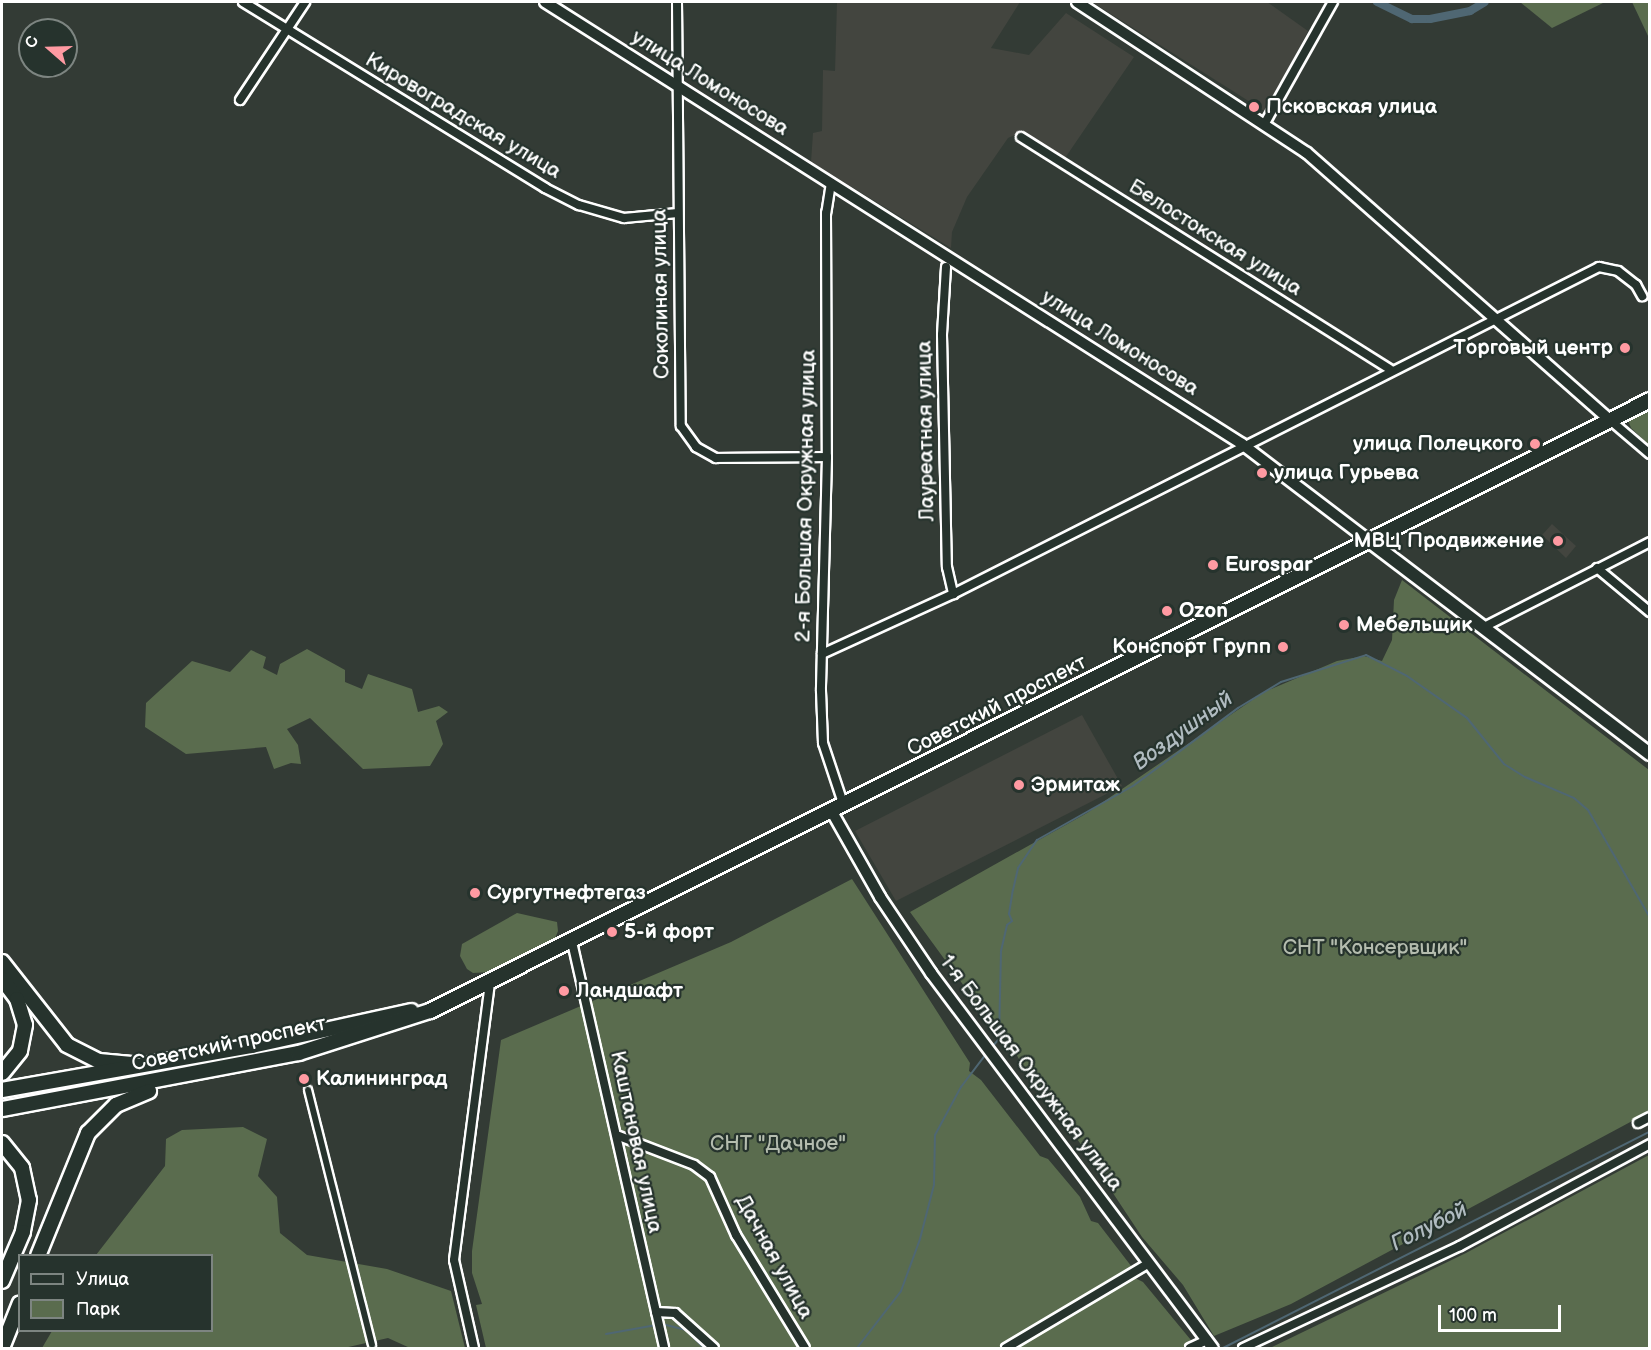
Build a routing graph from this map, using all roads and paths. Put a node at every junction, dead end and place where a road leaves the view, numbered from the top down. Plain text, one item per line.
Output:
1 (243, 2) edge
2 (305, 2) edge
3 (545, 2) edge
4 (677, 2) edge
5 (1077, 2) edge
6 (1333, 2) edge
7 (287, 31) junction
8 (677, 84) junction
9 (240, 100) dead end
10 (1265, 123) junction
11 (1021, 137) dead end
12 (831, 183) junction
13 (678, 213) junction
14 (946, 267) dead end
15 (1642, 296) dead end
16 (1494, 319) junction
17 (1390, 369) junction
18 (1650, 400) edge
19 (1610, 420) junction
20 (1242, 444) junction
21 (1650, 454) edge
22 (827, 457) junction
23 (1368, 540) junction
24 (1650, 542) edge
25 (1596, 568) junction
26 (953, 594) junction
27 (1650, 612) edge
28 (1484, 627) junction
29 (822, 654) junction
30 (1650, 754) edge
31 (838, 809) junction
32 (572, 942) junction
33 (2, 962) edge
34 (2, 979) edge
35 (490, 982) junction
36 (459, 997) junction
37 (159, 1064) junction
38 (212, 1073) junction
39 (2, 1074) edge
40 (2, 1090) edge
41 (308, 1090) dead end
42 (2, 1109) edge
43 (1650, 1117) edge
44 (1638, 1123) dead end
45 (619, 1136) junction
46 (2, 1143) edge
47 (1650, 1144) edge
48 (39, 1254) edge
49 (1149, 1263) junction
50 (2, 1281) edge
51 (18, 1308) edge
52 (656, 1312) junction
53 (372, 1345) dead end
54 (1210, 1345) edge
55 (2, 1348) edge
56 (474, 1348) edge
57 (664, 1348) edge
58 (714, 1348) edge
59 (805, 1348) edge
60 (1006, 1348) edge
61 (1190, 1348) edge
62 (1243, 1348) edge

1 - 7 street, Кировоградская улица
2 - 7 street
3 - 8 street, улица Ломоносова
4 - 8 street, Соколиная улица
5 - 10 street
6 - 10 street
7 - 9 street
7 - 13 street, Кировоградская улица
8 - 12 street, улица Ломоносова
8 - 13 street, Соколиная улица
10 - 16 street
11 - 17 street, Белостокская улица
12 - 20 street, улица Ломоносова
12 - 22 street, 2-я Большая Окружная улица
13 - 22 street, Соколиная улица
14 - 26 street, Лауреатная улица
15 - 16 street
16 - 17 street
16 - 19 street
17 - 20 street
18 - 19 main road, Советский проспект
19 - 21 street
19 - 23 main road, Советский проспект
20 - 23 street, улица Ломоносова
20 - 26 street
22 - 29 street, 2-я Большая Окружная улица
23 - 28 main road, улица Ломоносова
23 - 31 main road, Советский проспект
24 - 25 street
25 - 27 street
25 - 28 street
26 - 29 street
28 - 30 main road, улица Ломоносова
29 - 31 street, 2-я Большая Окружная улица
31 - 32 main road, Советский проспект
31 - 49 street, 1-я Большая Окружная улица
32 - 35 main road, Советский проспект
32 - 45 street, Каштановая улица
33 - 37 main road
34 - 39 main road
35 - 36 main road, Советский проспект
35 - 56 street
36 - 37 main road, Советский проспект
36 - 38 main road, Советский проспект
37 - 40 main road, Советский проспект
38 - 42 main road, Советский проспект
38 - 48 main road
41 - 53 street
43 - 44 street
45 - 52 street, Каштановая улица
45 - 59 street, Дачная улица
46 - 50 main road
47 - 62 street
49 - 54 street, 1-я Большая Окружная улица
49 - 60 street
51 - 55 main road
52 - 57 street, Каштановая улица
52 - 58 street
54 - 61 street

